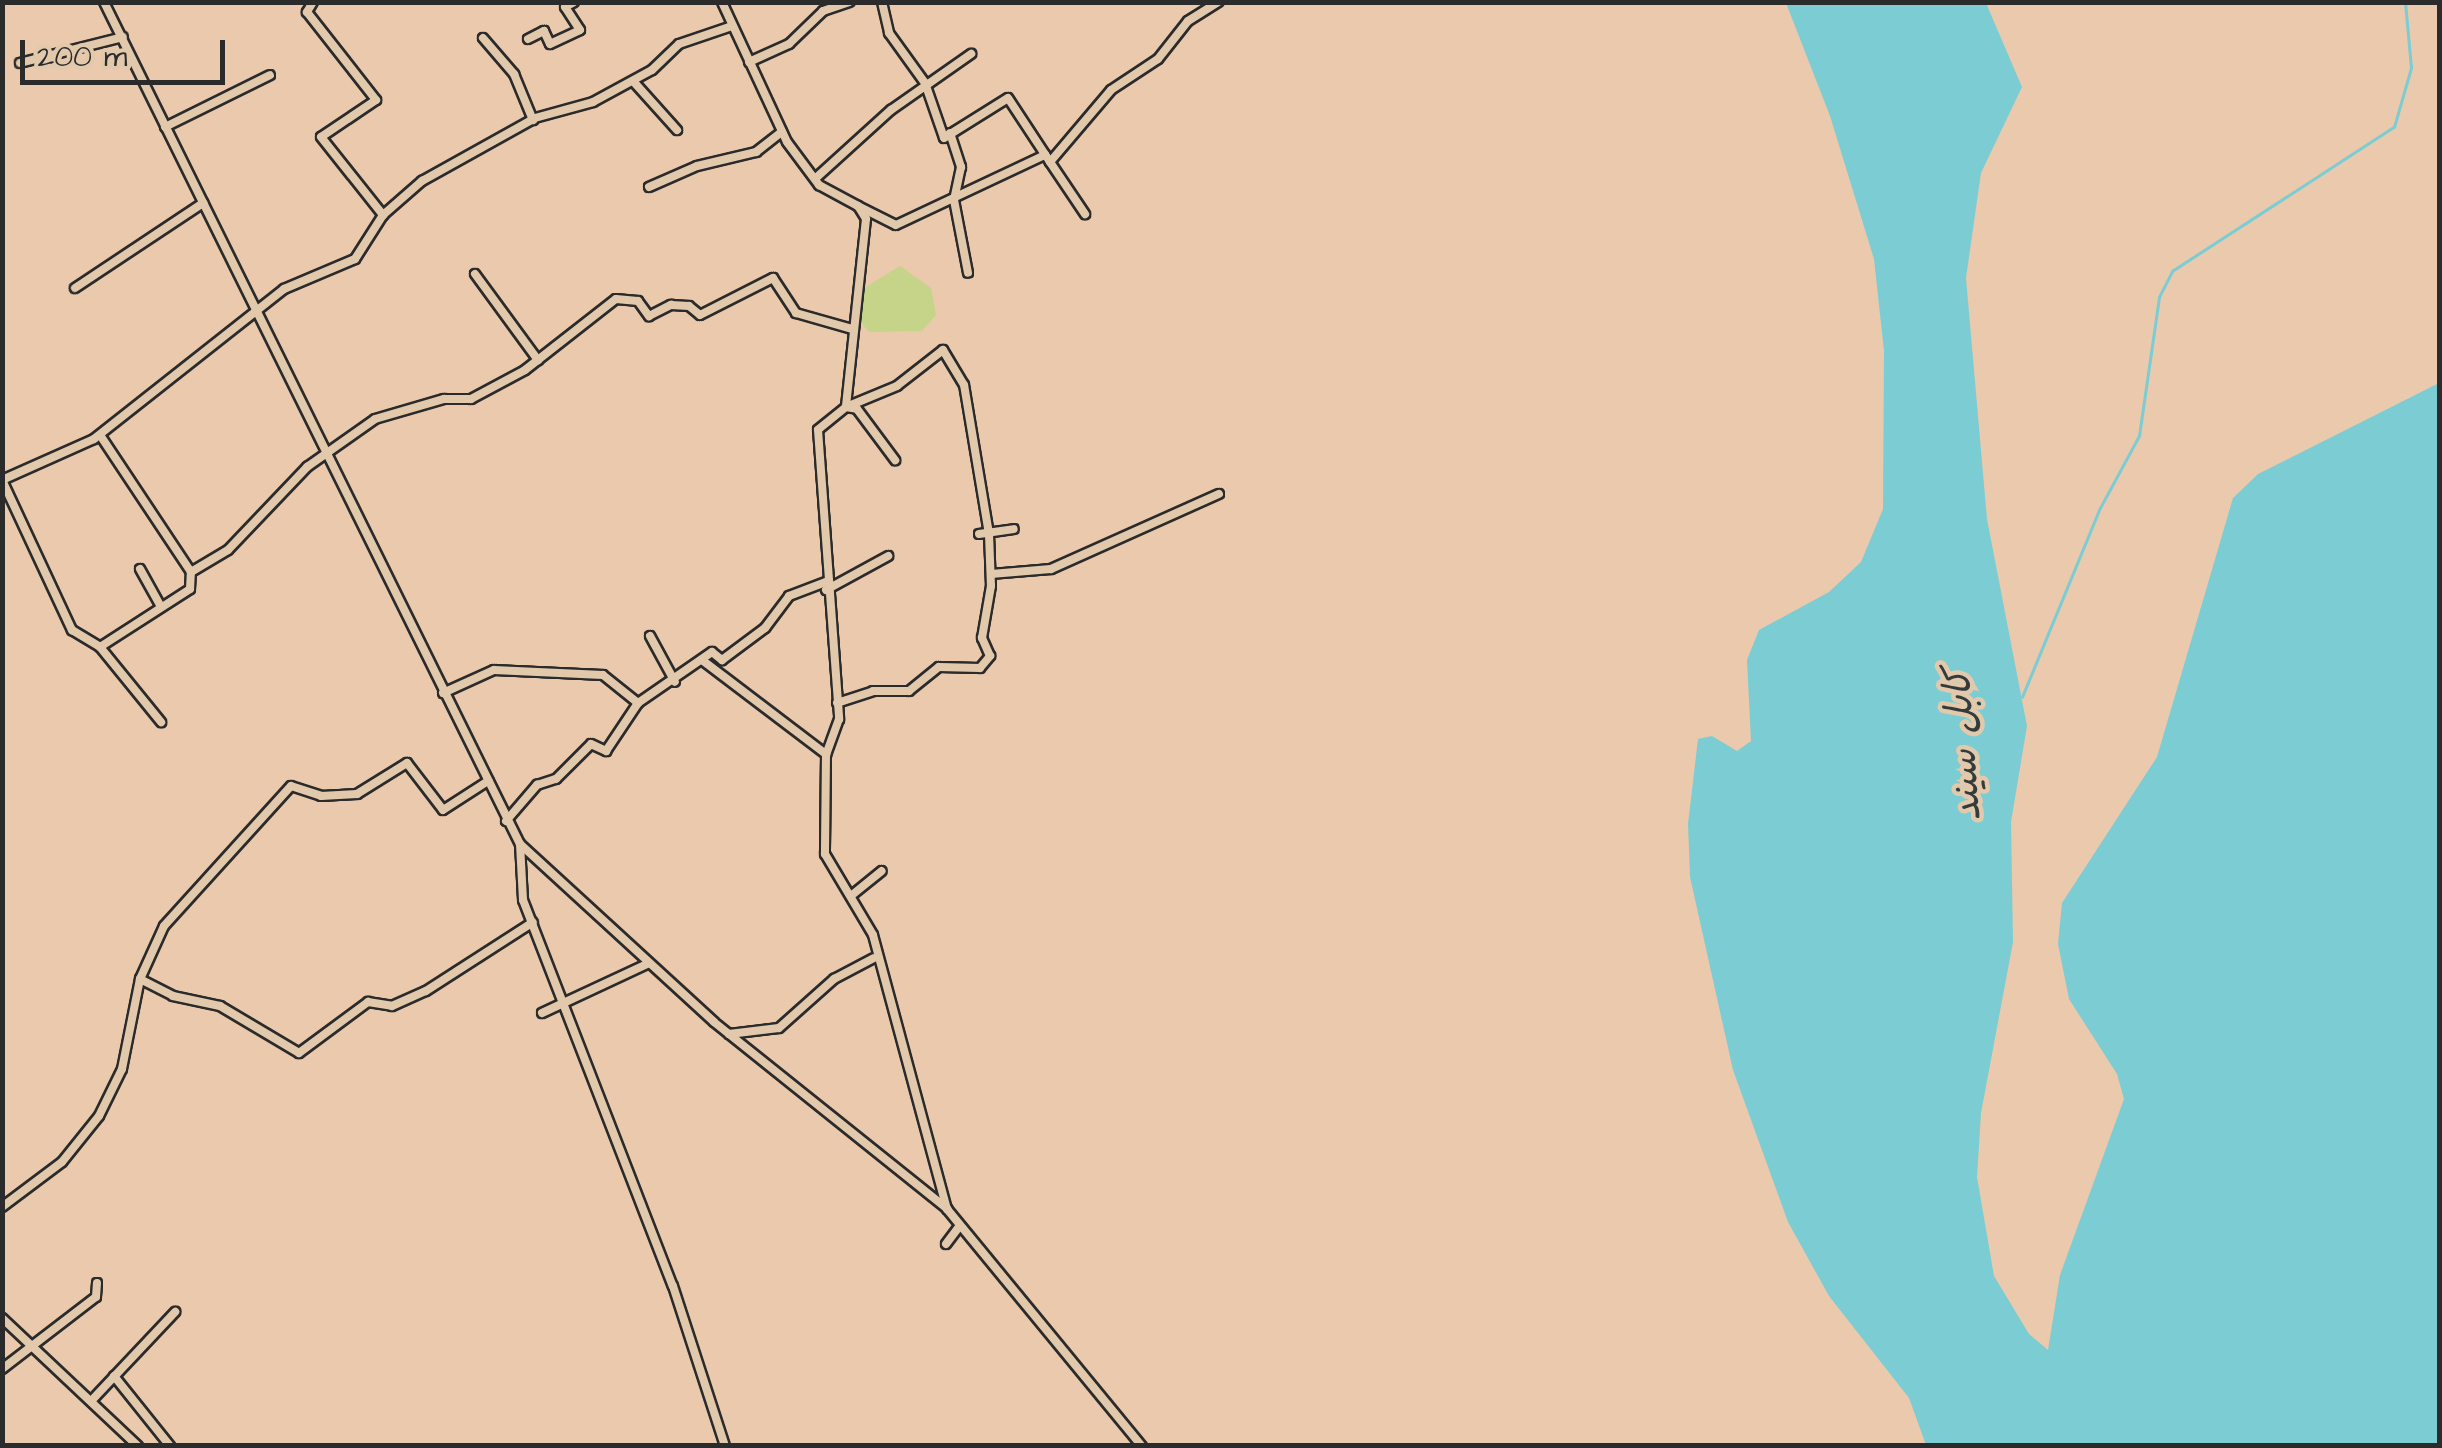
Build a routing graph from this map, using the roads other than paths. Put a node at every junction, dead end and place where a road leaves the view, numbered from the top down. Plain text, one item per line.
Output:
1 (104, 2) edge
2 (312, 2) edge
3 (574, 2) edge
4 (722, 2) edge
5 (849, 2) edge
6 (882, 2) edge
7 (1219, 2) edge
8 (732, 26) junction
9 (122, 37) junction
10 (483, 38) dead end
11 (528, 39) dead end
12 (971, 54) dead end
13 (749, 62) junction
14 (20, 63) dead end
15 (270, 75) dead end
16 (633, 81) junction
17 (925, 84) junction
18 (533, 120) junction
19 (165, 128) junction
20 (677, 130) dead end
21 (782, 132) junction
22 (950, 133) junction
23 (1048, 158) junction
24 (817, 177) junction
25 (648, 187) dead end
26 (954, 200) junction
27 (203, 203) junction
28 (858, 206) junction
29 (384, 214) junction
30 (1084, 214) dead end
31 (968, 272) dead end
32 (475, 274) dead end
33 (75, 288) dead end
34 (258, 315) junction
35 (852, 329) junction
36 (538, 360) junction
37 (846, 408) junction
38 (100, 435) junction
39 (328, 452) junction
40 (895, 460) dead end
41 (3, 480) edge
42 (1219, 494) dead end
43 (1014, 529) dead end
44 (984, 534) junction
45 (888, 556) dead end
46 (140, 569) dead end
47 (191, 572) junction
48 (992, 574) junction
49 (826, 586) junction
50 (160, 604) junction
51 (650, 636) dead end
52 (100, 647) junction
53 (702, 660) junction
54 (675, 682) junction
55 (443, 694) junction
56 (638, 703) junction
57 (837, 703) junction
58 (161, 722) dead end
59 (826, 754) junction
60 (488, 782) junction
61 (506, 820) junction
62 (520, 844) junction
63 (882, 871) dead end
64 (852, 896) junction
65 (532, 922) junction
66 (874, 958) junction
67 (649, 963) junction
68 (140, 979) junction
69 (564, 1004) junction
70 (542, 1013) dead end
71 (729, 1034) junction
72 (2, 1192) edge
73 (6, 1203) edge
74 (947, 1210) junction
75 (958, 1228) junction
76 (946, 1244) dead end
77 (97, 1283) dead end
78 (176, 1312) dead end
79 (2, 1318) edge
80 (35, 1347) junction
81 (2, 1369) edge
82 (114, 1376) junction
83 (93, 1399) junction
84 (138, 1446) edge
85 (170, 1446) edge
86 (725, 1446) edge
87 (1142, 1446) edge

1 - 9 street
2 - 29 street
3 - 11 street
4 - 8 street
5 - 13 street
6 - 17 street
7 - 23 street
8 - 13 street
8 - 16 street
9 - 14 street
9 - 19 street
10 - 18 street
12 - 17 street
13 - 21 street
15 - 19 street
16 - 18 street
16 - 20 street
17 - 22 street
17 - 24 street
18 - 29 street
19 - 27 street
21 - 24 street
21 - 25 street
22 - 23 street
22 - 26 street
23 - 26 street
23 - 30 street
24 - 28 street
26 - 28 street
26 - 31 street
27 - 33 street
27 - 34 street
28 - 35 street
29 - 34 street
32 - 36 street
34 - 38 street
34 - 39 street
35 - 36 street
35 - 37 street
36 - 39 street
37 - 40 street
37 - 44 street
37 - 49 street
38 - 41 street
38 - 47 street
39 - 47 street
39 - 55 street
41 - 52 street
42 - 48 street
43 - 44 street
44 - 48 street
45 - 49 street
46 - 50 street
47 - 50 street
48 - 57 street
49 - 53 street
49 - 57 street
50 - 52 street
51 - 54 street
52 - 58 street
53 - 54 street
53 - 59 street
54 - 56 street
55 - 56 street
55 - 60 street
56 - 61 street
57 - 59 street
59 - 64 street
60 - 61 street
60 - 68 street
61 - 62 street
62 - 65 street
62 - 67 street
63 - 64 street
64 - 66 street
65 - 68 street
65 - 69 street
66 - 71 street
66 - 74 street
67 - 69 street
67 - 71 street
68 - 73 street
69 - 70 street
69 - 86 street
71 - 74 street
72 - 73 street
74 - 75 street
75 - 76 street
75 - 87 street
77 - 80 street
78 - 82 street
79 - 80 street
80 - 81 street
80 - 83 street
82 - 83 street
82 - 85 street
83 - 84 street

